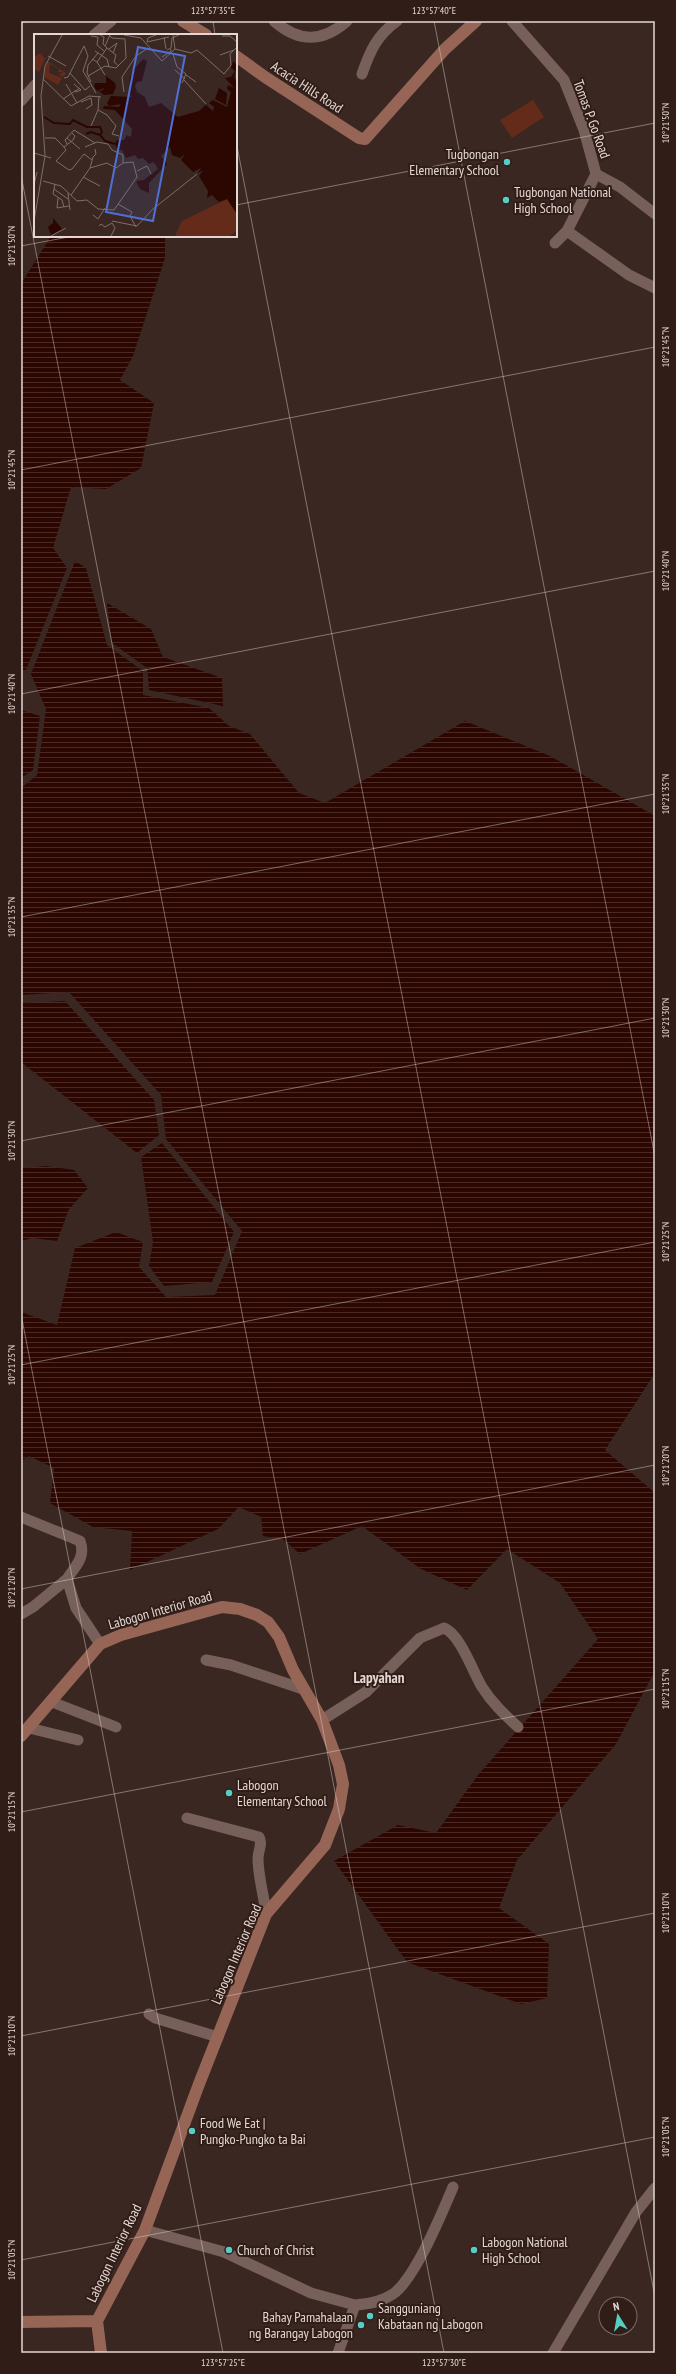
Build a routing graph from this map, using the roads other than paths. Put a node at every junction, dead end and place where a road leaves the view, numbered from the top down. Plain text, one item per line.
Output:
1 (111, 21) edge
2 (183, 21) edge
3 (274, 21) edge
4 (347, 21) edge
5 (397, 21) edge
6 (476, 21) edge
7 (512, 21) edge
8 (95, 34) edge
9 (204, 34) edge
10 (237, 57) edge
11 (362, 74) dead end
12 (34, 86) edge
13 (21, 101) edge
14 (596, 174) junction
15 (655, 213) edge
16 (567, 231) junction
17 (555, 243) dead end
18 (655, 288) edge
19 (21, 1517) edge
20 (67, 1578) junction
21 (21, 1614) edge
22 (100, 1644) junction
23 (206, 1660) dead end
24 (303, 1689) junction
25 (52, 1702) junction
26 (322, 1720) junction
27 (116, 1727) dead end
28 (518, 1727) dead end
29 (25, 1732) edge
30 (78, 1740) dead end
31 (187, 1818) dead end
32 (266, 1914) junction
33 (149, 2014) dead end
34 (218, 2037) junction
35 (453, 2187) dead end
36 (655, 2188) edge
37 (145, 2230) junction
38 (355, 2305) junction
39 (97, 2321) junction
40 (21, 2322) edge
41 (101, 2353) edge
42 (338, 2353) edge
43 (553, 2353) edge

1 - 8 street
2 - 9 street
3 - 4 street
5 - 11 street
6 - 10 street, Acacia Hills Road
7 - 14 street, Tomas P. Go Road
12 - 13 street
14 - 15 street, Tomas P. Go Road
14 - 16 street
16 - 17 street
16 - 18 street
19 - 20 street
20 - 21 street
20 - 22 street
22 - 24 street, Labogon Interior Road
22 - 25 street, Labogon Interior Road
23 - 24 street
24 - 26 street, Labogon Interior Road
25 - 27 street
25 - 29 street, Labogon Interior Road
26 - 28 street
26 - 32 street, Labogon Interior Road
29 - 30 street
31 - 32 street
32 - 34 street, Labogon Interior Road
33 - 34 street
34 - 37 street, Labogon Interior Road
35 - 38 street
36 - 43 street
37 - 38 street
37 - 39 street, Labogon Interior Road
38 - 42 street
39 - 40 street
39 - 41 street

